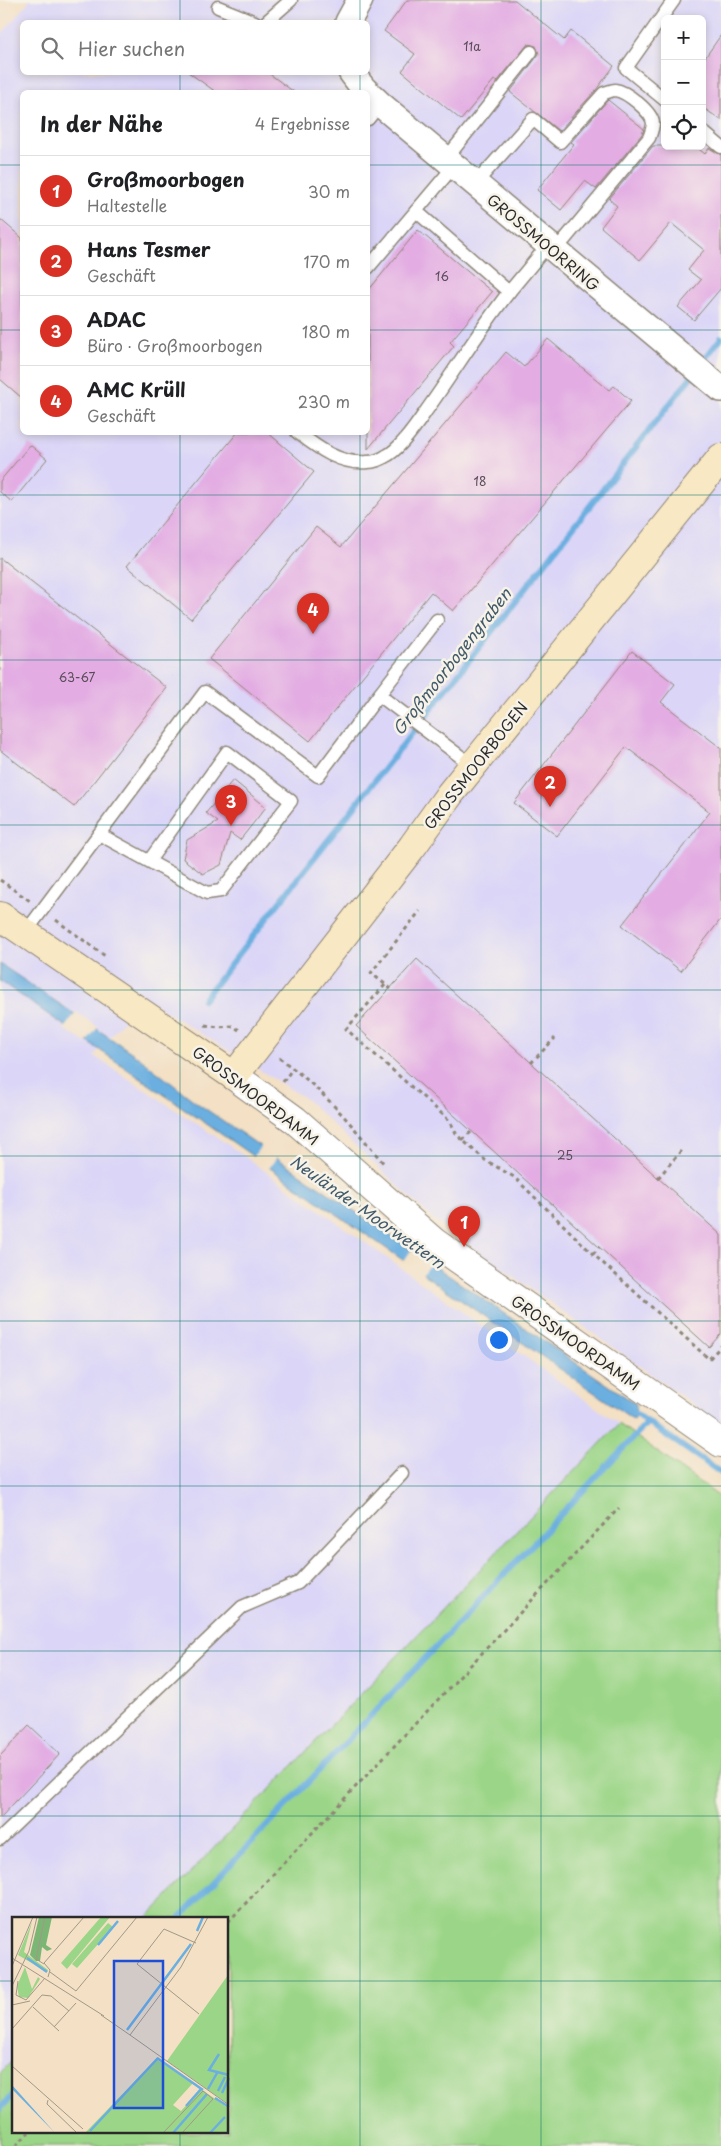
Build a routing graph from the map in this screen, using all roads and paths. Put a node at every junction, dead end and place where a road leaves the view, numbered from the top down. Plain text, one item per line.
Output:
1 (291, 0) edge
2 (360, 0) edge
3 (674, 0) edge
4 (218, 7) dead end
5 (250, 20) edge
6 (268, 20) edge
7 (349, 20) edge
8 (531, 52) dead end
9 (353, 75) edge
10 (364, 90) edge
11 (661, 97) edge
12 (374, 111) edge
13 (706, 134) edge
14 (721, 147) edge
15 (450, 162) junction
16 (475, 184) junction
17 (416, 211) junction
18 (551, 248) junction
19 (370, 266) edge
20 (509, 292) junction
21 (713, 383) edge
22 (301, 435) edge
23 (721, 458) edge
24 (436, 620) dead end
25 (379, 695) junction
26 (473, 766) junction
27 (99, 834) junction
28 (149, 861) junction
29 (0, 880) edge
30 (43, 910) junction
31 (420, 911) dead end
32 (0, 916) edge
33 (25, 933) junction
34 (112, 961) dead end
35 (385, 985) junction
36 (390, 989) dead end
37 (202, 1024) dead end
38 (555, 1038) dead end
39 (258, 1045) junction
40 (531, 1063) dead end
41 (293, 1068) dead end
42 (234, 1076) junction
43 (471, 1132) dead end
44 (462, 1140) junction
45 (681, 1151) dead end
46 (658, 1178) dead end
47 (599, 1247) dead end
48 (593, 1254) junction
49 (721, 1346) edge
50 (721, 1443) edge
51 (402, 1473) dead end
52 (619, 1508) dead end
53 (0, 1839) edge
54 (229, 1921) edge
55 (27, 2134) edge
56 (16, 2146) edge

1 - 6 lane
2 - 7 street
3 - 11 lane
4 - 5 lane
8 - 15 lane
9 - 10 street, GROSSMOORRING
12 - 15 street, GROSSMOORRING
13 - 14 lane
15 - 16 street, GROSSMOORRING
15 - 17 lane
16 - 18 street, GROSSMOORRING
16 - 18 lane
17 - 19 lane
17 - 20 lane
18 - 20 lane
18 - 21 street, GROSSMOORRING
20 - 22 lane
23 - 26 main road, GROSSMOORBOGEN
24 - 25 lane
25 - 26 lane
25 - 27 lane
26 - 39 main road, GROSSMOORBOGEN
27 - 28 lane
27 - 30 lane
28 - 28 lane
29 - 30 path
30 - 33 lane
30 - 34 path
31 - 35 path
32 - 33 main road, GROSSMOORDAMM
33 - 42 main road, GROSSMOORDAMM
35 - 36 path
35 - 44 path
37 - 39 path
38 - 40 path
39 - 41 path
39 - 42 main road, GROSSMOORBOGEN
42 - 50 street, GROSSMOORDAMM
43 - 44 path
44 - 48 path
45 - 46 path
47 - 48 path
48 - 49 path
51 - 53 lane
52 - 54 path
55 - 56 path

